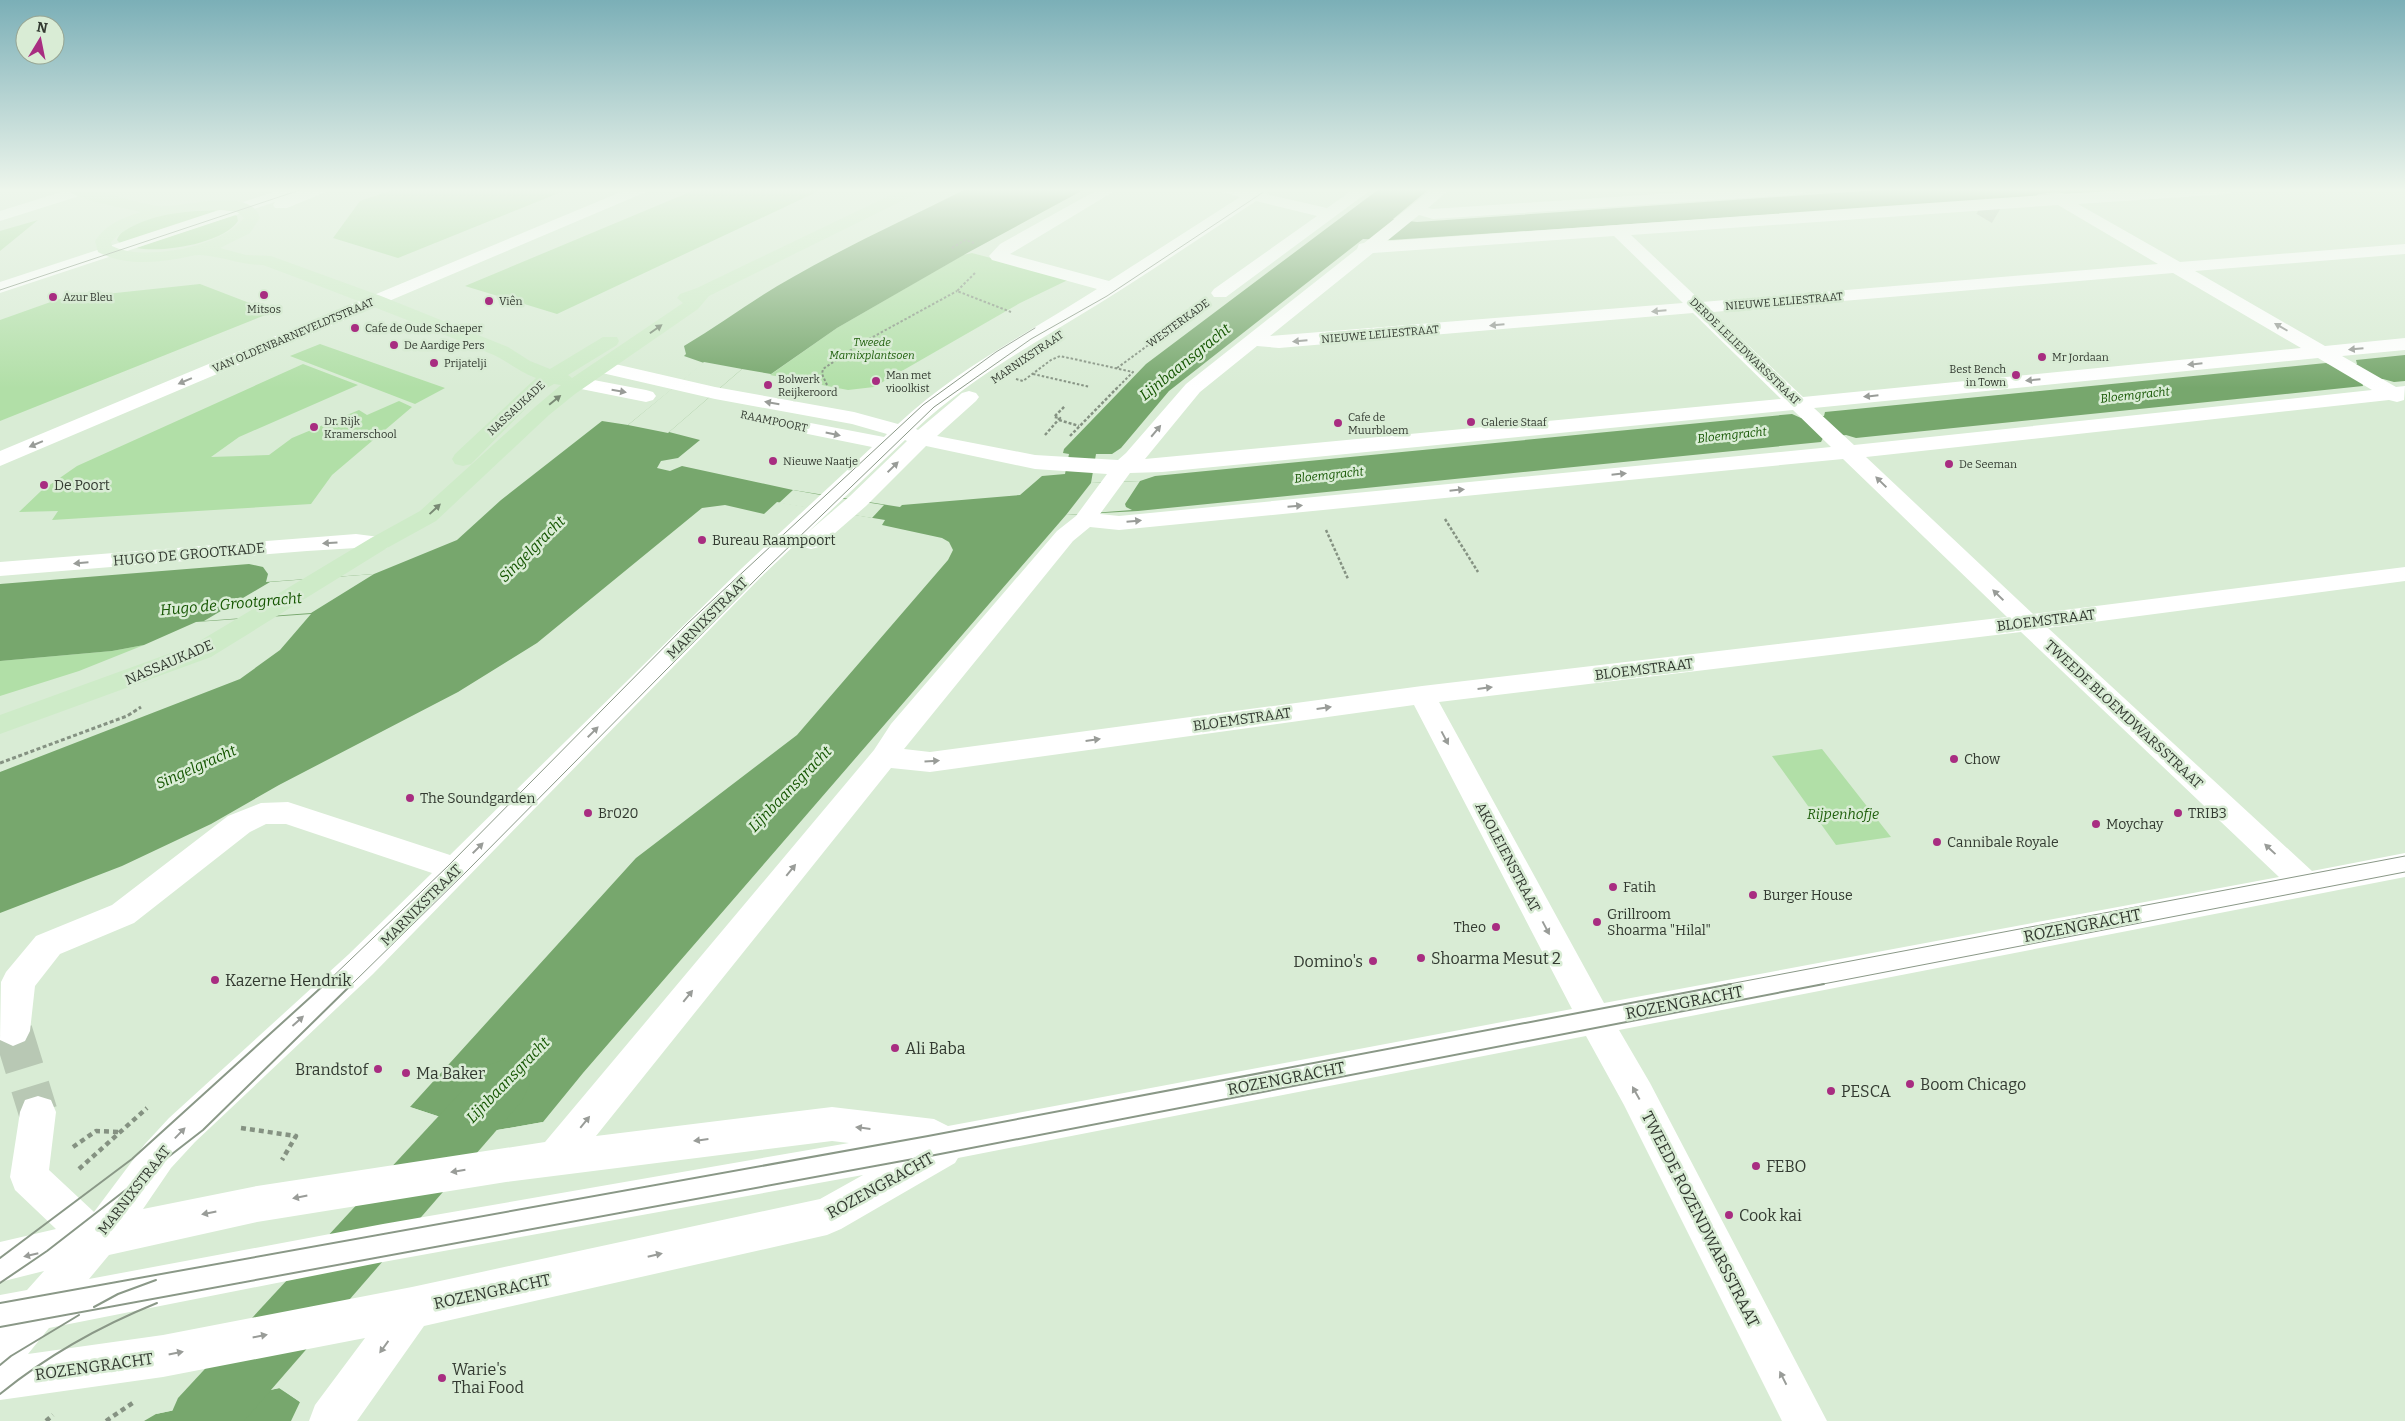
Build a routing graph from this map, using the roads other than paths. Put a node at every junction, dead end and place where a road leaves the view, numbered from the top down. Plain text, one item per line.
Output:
1 (76, 255) edge
2 (82, 255) edge
3 (166, 255) edge
4 (226, 255) edge
5 (263, 255) edge
6 (482, 255) edge
7 (779, 255) edge
8 (999, 255) edge
9 (1161, 255) edge
10 (1272, 255) edge
11 (1356, 255) edge
12 (1644, 255) edge
13 (2158, 255) edge
14 (2325, 255) edge
15 (131, 256) joint
16 (265, 260) junction
17 (2178, 267) junction
18 (0, 279) edge
19 (1112, 287) junction
20 (0, 288) edge
21 (703, 292) junction
22 (1220, 293) road end
23 (0, 298) edge
24 (375, 300) junction
25 (1700, 308) junction
26 (1252, 340) junction
27 (2405, 344) edge
28 (501, 351) junction
29 (2329, 356) junction
30 (577, 361) junction
31 (602, 367) junction
32 (550, 376) junction
33 (578, 383) junction
34 (2395, 392) edge
35 (707, 399) junction
36 (1803, 407) junction
37 (894, 437) junction
38 (922, 439) junction
39 (1843, 446) junction
40 (0, 459) edge
41 (1117, 475) junction
42 (838, 505) junction
43 (1087, 517) junction
44 (379, 543) junction
45 (0, 569) edge
46 (2405, 574) edge
47 (2027, 623) junction
48 (1422, 695) junction
49 (0, 725) edge
50 (884, 757) junction
51 (2404, 866) edge
52 (457, 869) junction
53 (2305, 882) junction
54 (1594, 1019) junction
55 (13, 1031) tunnel mouth
56 (38, 1112) tunnel mouth
57 (963, 1140) junction
58 (554, 1160) junction
59 (96, 1240) junction
60 (0, 1262) edge
61 (393, 1311) junction
62 (13, 1313) edge
63 (0, 1355) edge
64 (0, 1379) edge
65 (331, 1421) edge
66 (1805, 1421) edge

1 - 18 street
2 - 20 street
3 - 15 main road
4 - 16 main road
5 - 16 main road
6 - 24 street, VAN OLDENBARNEVELDTSTRAAT
7 - 21 main road, NASSAUKADE
8 - 19 street
9 - 19 street, MARNIXSTRAAT
10 - 22 street, WESTERKADE
11 - 26 street
12 - 25 street, DERDE LELIEDWARSSTRAAT
13 - 17 street
14 - 17 street, NIEUWE LELIESTRAAT
15 - 23 street
16 - 24 main road
17 - 25 street, NIEUWE LELIESTRAAT
29 -> 17 street
19 - 37 street, MARNIXSTRAAT
19 - 38 street, MARNIXSTRAAT
21 - 30 main road, NASSAUKADE
31 -> 21 main road, NASSAUKADE
24 - 28 main road
24 -> 40 street, VAN OLDENBARNEVELDTSTRAAT
25 -> 26 street, NIEUWE LELIESTRAAT
25 - 36 street, DERDE LELIEDWARSSTRAAT
41 -> 26 street
27 -> 29 street
28 - 30 main road
28 - 32 main road
29 - 34 street
29 -> 36 street
30 - 31 main road
30 - 32 main road, NASSAUKADE
31 - 33 main road, NASSAUKADE
31 - 35 street, RAAMPOORT
32 - 33 main road
32 - 44 main road, NASSAUKADE
33 -> 35 street, RAAMPOORT
44 -> 33 main road, NASSAUKADE
34 - 39 street
35 -> 37 street, RAAMPOORT
37 -> 35 street, RAAMPOORT
36 - 39 street, DERDE LELIEDWARSSTRAAT
36 - 41 street
37 - 38 street
37 - 42 street, MARNIXSTRAAT
38 - 41 street
42 -> 38 street, MARNIXSTRAAT
43 -> 39 street
47 -> 39 street, TWEEDE BLOEMDWARSSTRAAT
41 - 43 street
52 -> 42 street, MARNIXSTRAAT
43 - 50 street
44 -> 45 street, HUGO DE GROOTKADE
44 - 49 main road, NASSAUKADE
46 - 47 street, BLOEMSTRAAT
48 -> 47 street, BLOEMSTRAAT
53 -> 47 street, TWEEDE BLOEMDWARSSTRAAT
50 -> 48 street, BLOEMSTRAAT
48 -> 54 street, AKOLEIENSTRAAT
58 -> 50 street
51 - 53 street, ROZENGRACHT
52 - 55 street
59 -> 52 street, MARNIXSTRAAT
53 - 54 street, ROZENGRACHT
54 - 57 street, ROZENGRACHT
66 -> 54 street, TWEEDE ROZENDWARSSTRAAT
56 - 59 street
57 -> 58 street, ROZENGRACHT
61 -> 57 street, ROZENGRACHT
57 - 62 street, ROZENGRACHT
58 -> 59 street, ROZENGRACHT
59 -> 60 street, ROZENGRACHT
59 - 62 street, MARNIXSTRAAT
64 -> 61 street, ROZENGRACHT
61 -> 65 street
62 - 63 street, MARNIXSTRAAT

